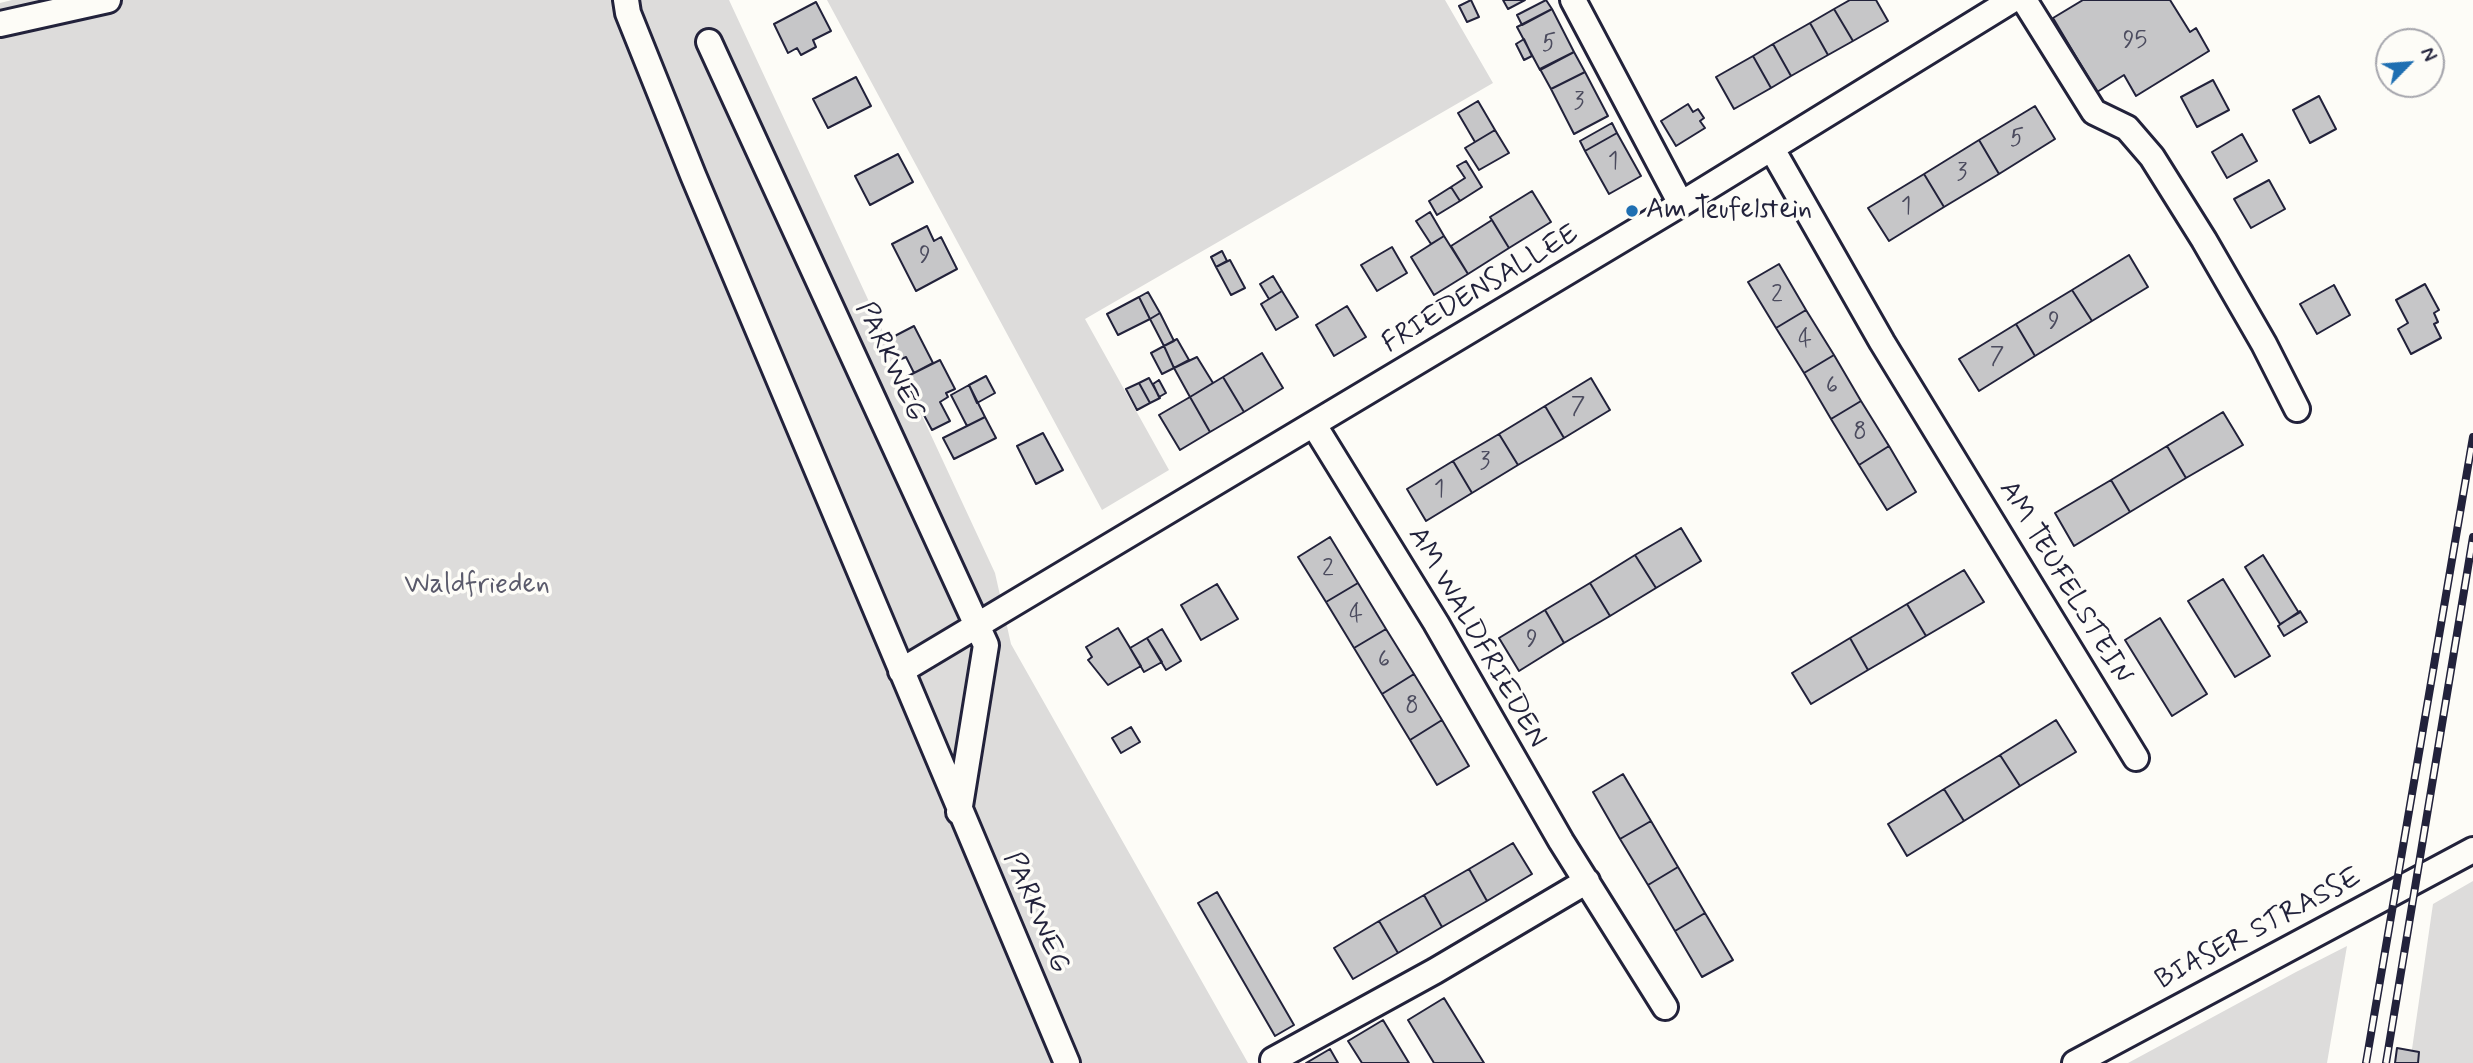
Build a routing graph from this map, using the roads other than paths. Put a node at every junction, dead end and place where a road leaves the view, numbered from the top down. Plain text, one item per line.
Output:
1 (108, 0) edge
2 (626, 0) edge
3 (1573, 0) edge
4 (2012, 0) edge
5 (2024, 0) edge
6 (0, 24) edge
7 (709, 42) dead end
8 (1772, 149) junction
9 (1681, 204) junction
10 (2297, 409) dead end
11 (1314, 425) junction
12 (978, 627) junction
13 (901, 671) junction
14 (2136, 758) dead end
15 (959, 812) junction
16 (2473, 850) edge
17 (1587, 881) junction
18 (1665, 1007) dead end
19 (1273, 1060) dead end
20 (1067, 1063) edge
21 (2075, 1063) edge

1 - 6 street
2 - 13 street, PARKWEG
3 - 9 street
4 - 8 street, FRIEDENSALLEE
5 - 10 street
7 - 12 street, PARKWEG
8 - 9 street, FRIEDENSALLEE
8 - 14 street, AM TEUFELSTEIN
9 - 11 street, FRIEDENSALLEE
11 - 12 street, FRIEDENSALLEE
11 - 17 street, AM WALDFRIEDEN
12 - 13 street
12 - 15 street, PARKWEG
13 - 15 street, PARKWEG
15 - 20 street, PARKWEG
16 - 21 street, BIASER STRASSE
17 - 18 street, AM WALDFRIEDEN
17 - 19 street

